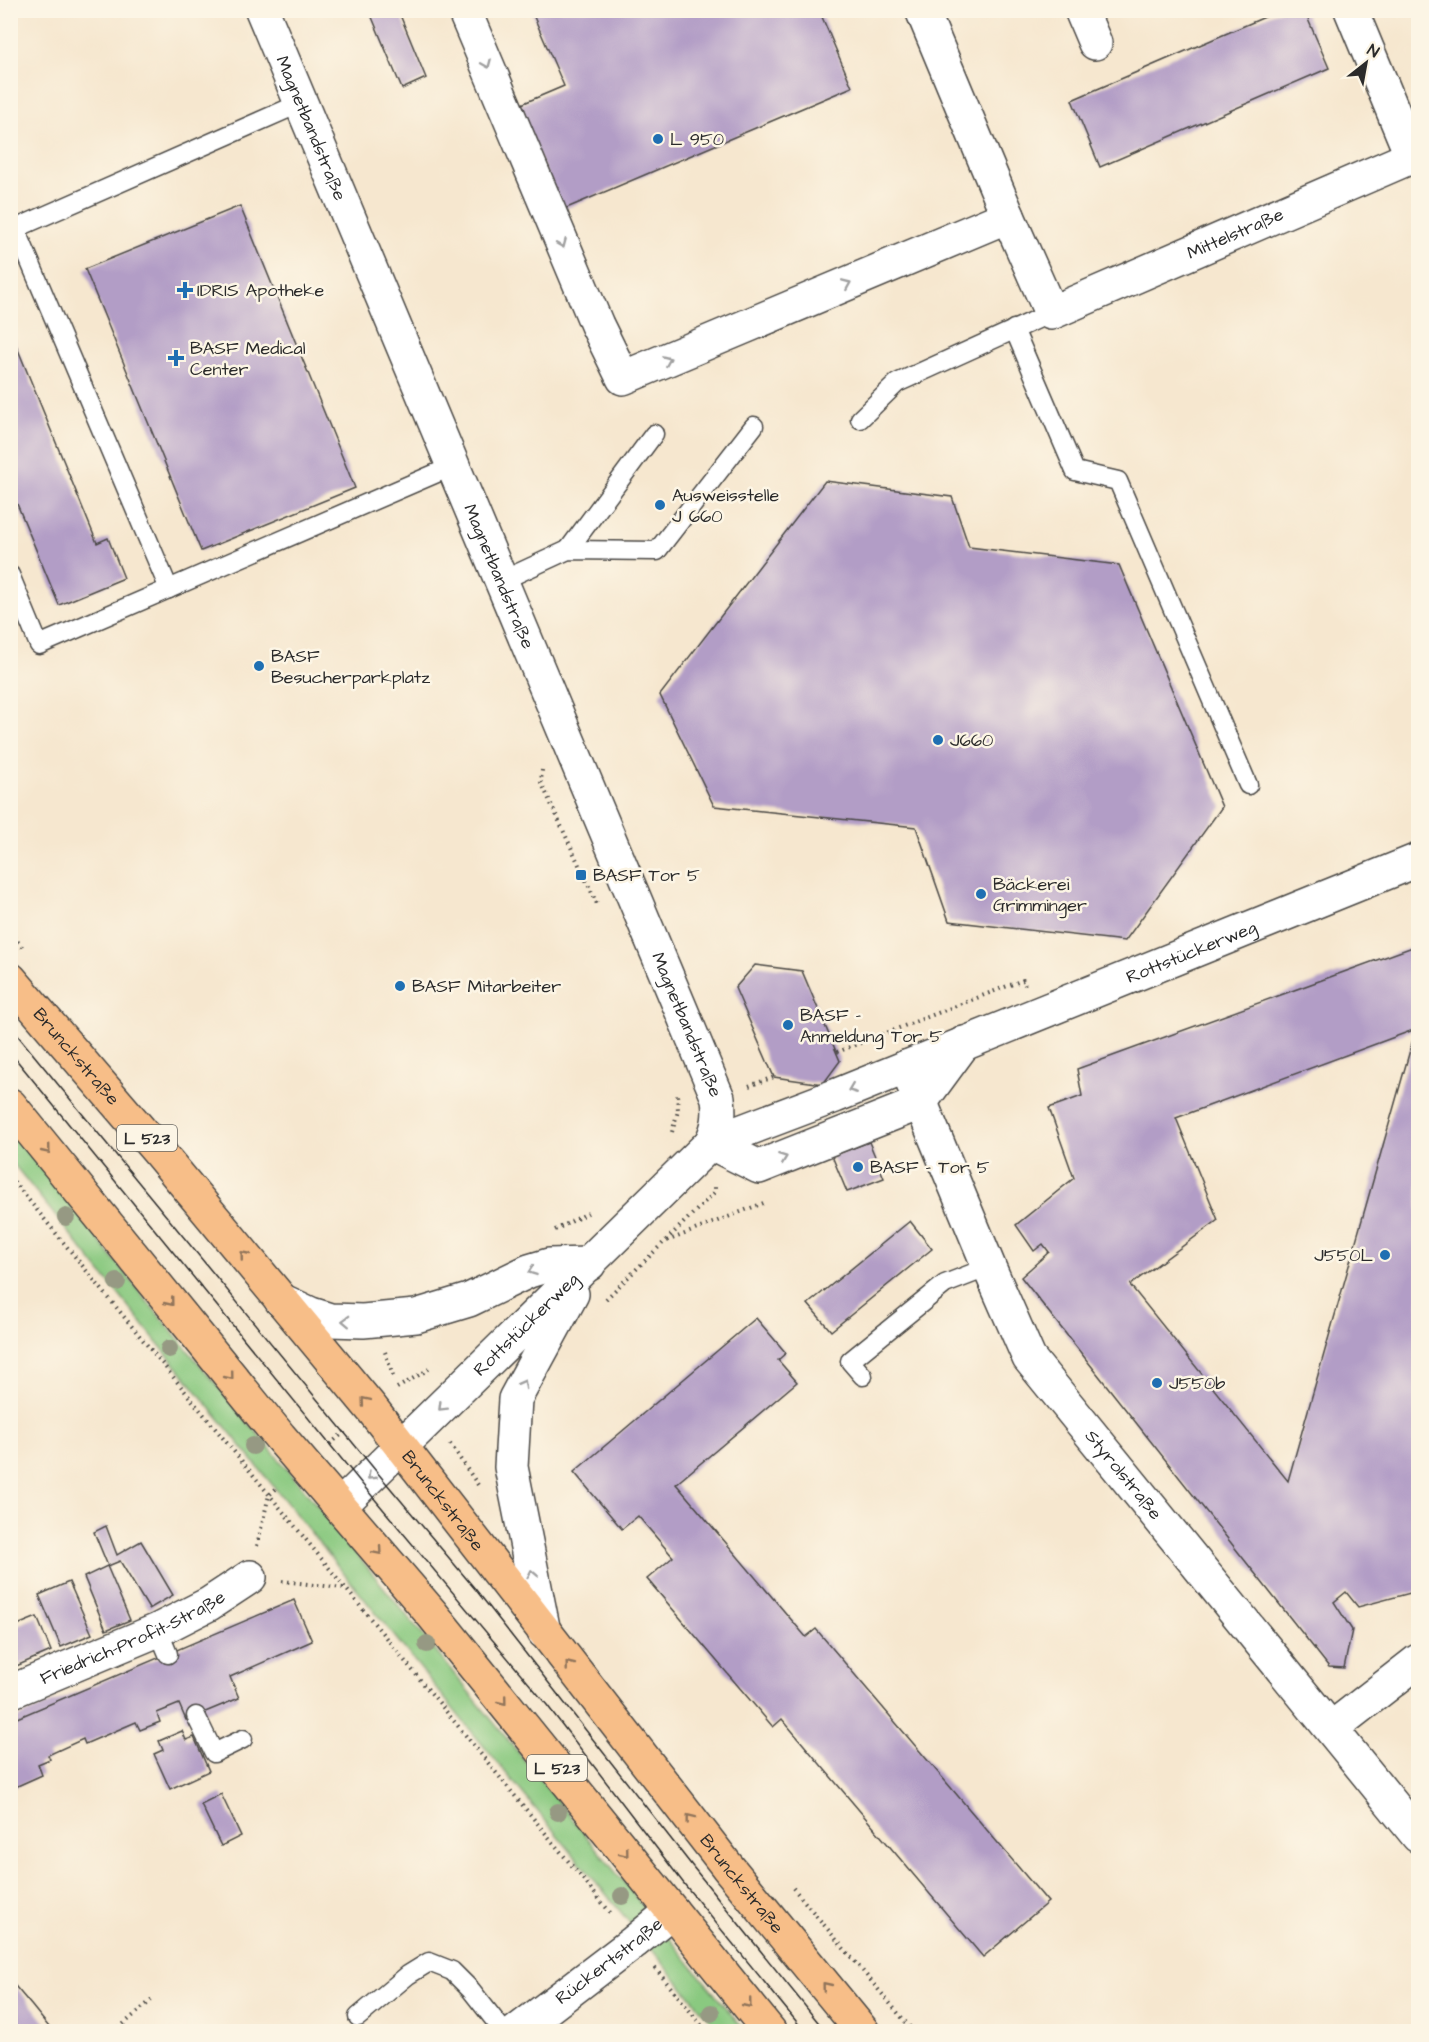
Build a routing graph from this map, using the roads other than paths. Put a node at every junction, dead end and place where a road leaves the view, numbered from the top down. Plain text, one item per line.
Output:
1 (262, 10) edge
2 (464, 10) edge
3 (922, 10) edge
4 (1081, 10) edge
5 (1352, 10) edge
6 (1095, 43) dead end
7 (301, 103) junction
8 (1415, 156) edge
9 (1008, 216) junction
10 (13, 230) edge
11 (1051, 313) junction
12 (1014, 329) junction
13 (860, 419) dead end
14 (754, 426) dead end
15 (654, 434) dead end
16 (453, 466) junction
17 (568, 550) junction
18 (10, 575) edge
19 (501, 581) junction
20 (169, 589) junction
21 (1248, 785) dead end
22 (1419, 860) edge
23 (10, 979) edge
24 (964, 1043) junction
25 (906, 1067) junction
26 (920, 1103) junction
27 (10, 1105) edge
28 (711, 1143) junction
29 (589, 1264) junction
30 (989, 1267) junction
31 (281, 1300) junction
32 (863, 1376) dead end
33 (401, 1447) junction
34 (340, 1506) junction
35 (250, 1577) road end
36 (544, 1632) junction
37 (1419, 1660) edge
38 (10, 1692) edge
39 (196, 1716) dead end
40 (1332, 1728) junction
41 (243, 1739) dead end
42 (1419, 1836) edge
43 (672, 1911) junction
44 (358, 2017) dead end
45 (504, 2031) edge
46 (516, 2031) edge
47 (770, 2031) edge
48 (863, 2031) edge

1 - 7 street, Magnetbandstraße
2 -> 9 street
3 - 9 street
4 - 6 street
5 - 8 street
7 - 10 lane
7 - 16 street, Magnetbandstraße
8 - 11 street, Mittelstraße
9 - 11 street
10 - 20 lane
11 - 12 lane
12 - 13 lane
12 - 21 lane
14 - 17 lane
15 - 17 lane
16 - 19 street, Magnetbandstraße
16 - 20 lane
17 - 19 lane
18 - 20 lane
19 - 28 street, Magnetbandstraße
22 - 24 street, Rottstückerweg
31 -> 23 main road, Brunckstraße / L 523
24 - 25 street, Rottstückerweg
24 - 26 street
25 - 26 street, Styrolstraße
25 -> 28 street, Rottstückerweg
28 -> 26 street
26 - 30 street, Styrolstraße
27 -> 34 main road, L 523
28 - 29 street, Rottstückerweg
29 -> 31 street
29 -> 33 street, Rottstückerweg
36 -> 29 street
30 - 32 lane
30 - 40 street, Styrolstraße
33 -> 31 main road, Brunckstraße / L 523
33 -> 34 street, Rottstückerweg
33 - 36 main road, Brunckstraße / L 523
34 -> 43 main road, L 523
35 - 38 street, Friedrich-Profit-Straße
48 -> 36 main road, Brunckstraße / L 523
37 - 40 street
39 - 41 lane
40 - 42 street, Styrolstraße
43 - 46 street, Rückertstraße
43 -> 47 main road, L 523
44 - 45 lane

